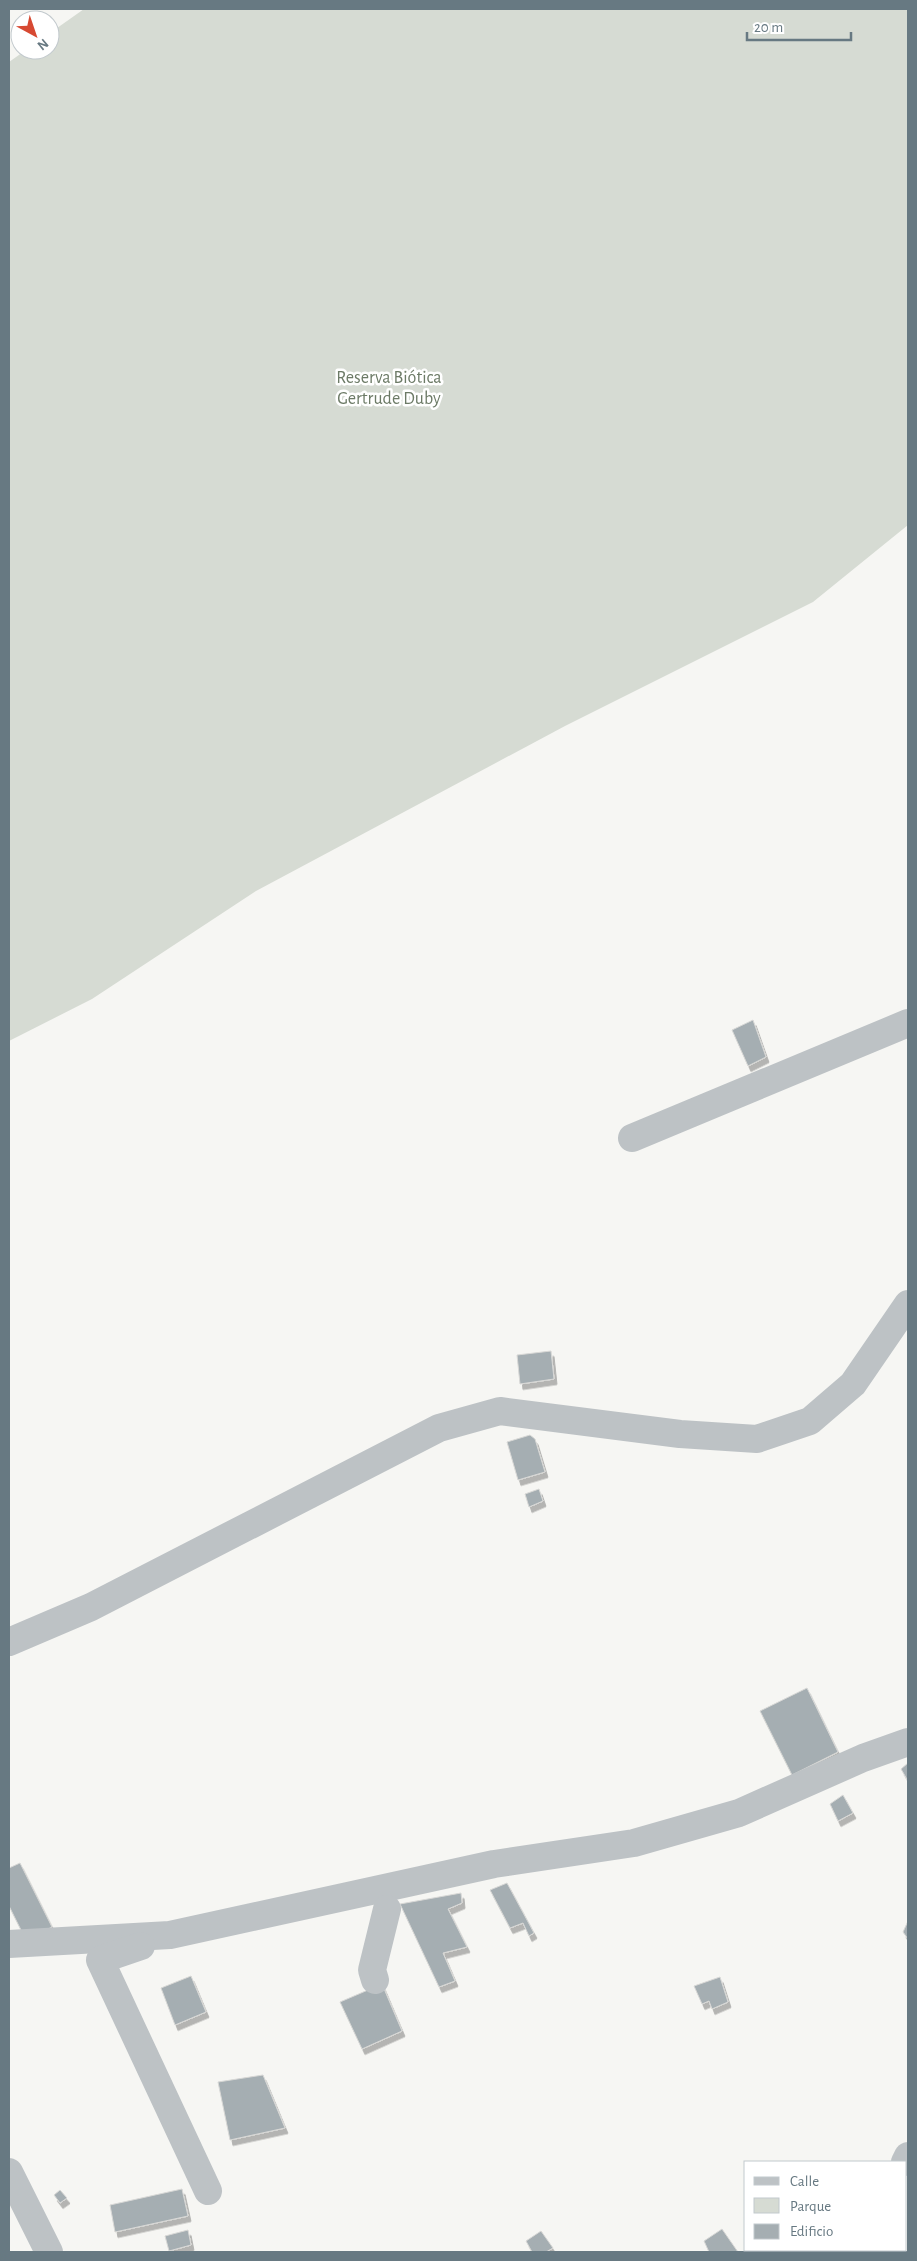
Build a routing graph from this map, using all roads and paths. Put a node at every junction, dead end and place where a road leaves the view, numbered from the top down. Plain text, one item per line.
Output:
1 (908, 1023) edge
2 (632, 1138) dead end
3 (908, 1304) edge
4 (9, 1642) edge
5 (908, 1742) edge
6 (388, 1909) dead end
7 (170, 1935) junction
8 (9, 1944) edge
9 (375, 1980) dead end
10 (9, 2172) edge
11 (208, 2191) dead end
12 (49, 2252) edge

1 - 2 street
3 - 4 street
5 - 7 street
6 - 9 street
7 - 8 street
7 - 11 street
10 - 12 street

